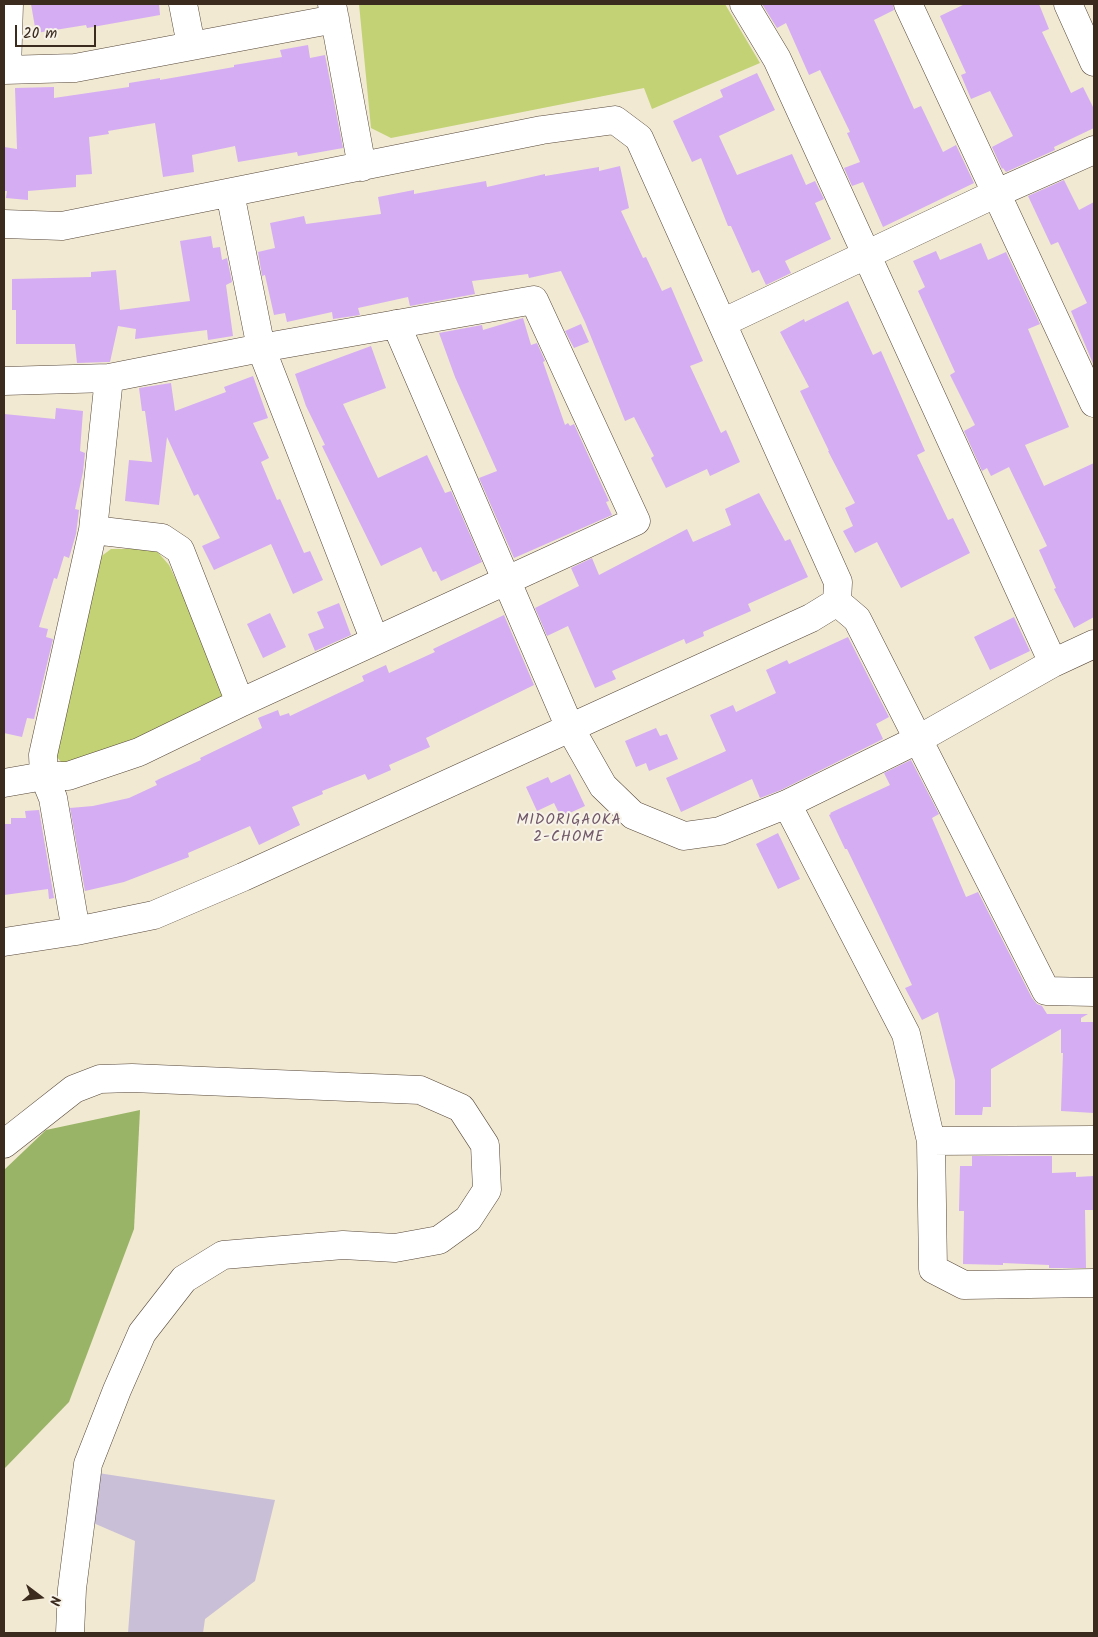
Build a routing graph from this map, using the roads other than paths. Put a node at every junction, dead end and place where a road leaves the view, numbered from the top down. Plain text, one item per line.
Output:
1 (9, 4) edge
2 (183, 4) edge
3 (744, 4) edge
4 (908, 4) edge
5 (1068, 4) edge
6 (334, 11) edge
7 (191, 46) junction
8 (1094, 62) edge
9 (5, 70) edge
10 (1094, 150) edge
11 (362, 167) junction
12 (230, 193) junction
13 (996, 193) junction
14 (4, 224) edge
15 (866, 255) junction
16 (722, 322) junction
17 (396, 324) junction
18 (260, 348) junction
19 (109, 378) junction
20 (4, 381) edge
21 (1094, 403) edge
22 (93, 530) junction
23 (508, 580) junction
24 (837, 602) junction
25 (375, 641) junction
26 (1094, 644) edge
27 (1053, 663) junction
28 (240, 703) junction
29 (570, 728) junction
30 (917, 740) junction
31 (44, 776) junction
32 (4, 783) edge
33 (787, 804) junction
34 (76, 931) junction
35 (4, 942) edge
36 (1094, 992) edge
37 (1094, 1140) edge
38 (932, 1141) junction
39 (4, 1144) edge
40 (1094, 1283) edge
41 (70, 1633) edge

1 - 9 street
2 - 7 street
3 - 15 street
4 - 13 street
5 - 8 street
6 - 7 street
6 - 11 street
7 - 9 street
10 - 13 street
11 - 12 street
11 - 16 street
12 - 14 street
12 - 18 street
13 - 15 street
13 - 21 street
15 - 16 street
15 - 27 street
16 - 24 street
17 - 18 street
17 - 23 street
17 - 23 street
18 - 19 street
18 - 25 street
19 - 20 street
19 - 22 street
22 - 28 street
22 - 31 street
23 - 25 street
23 - 29 street
24 - 29 street
24 - 30 street
25 - 28 street
26 - 27 street
27 - 30 street
28 - 31 street
29 - 33 street
29 - 34 street
30 - 33 street
30 - 36 street
31 - 32 street
31 - 34 street
33 - 38 street
34 - 35 street
37 - 38 street
38 - 40 street
39 - 41 street

